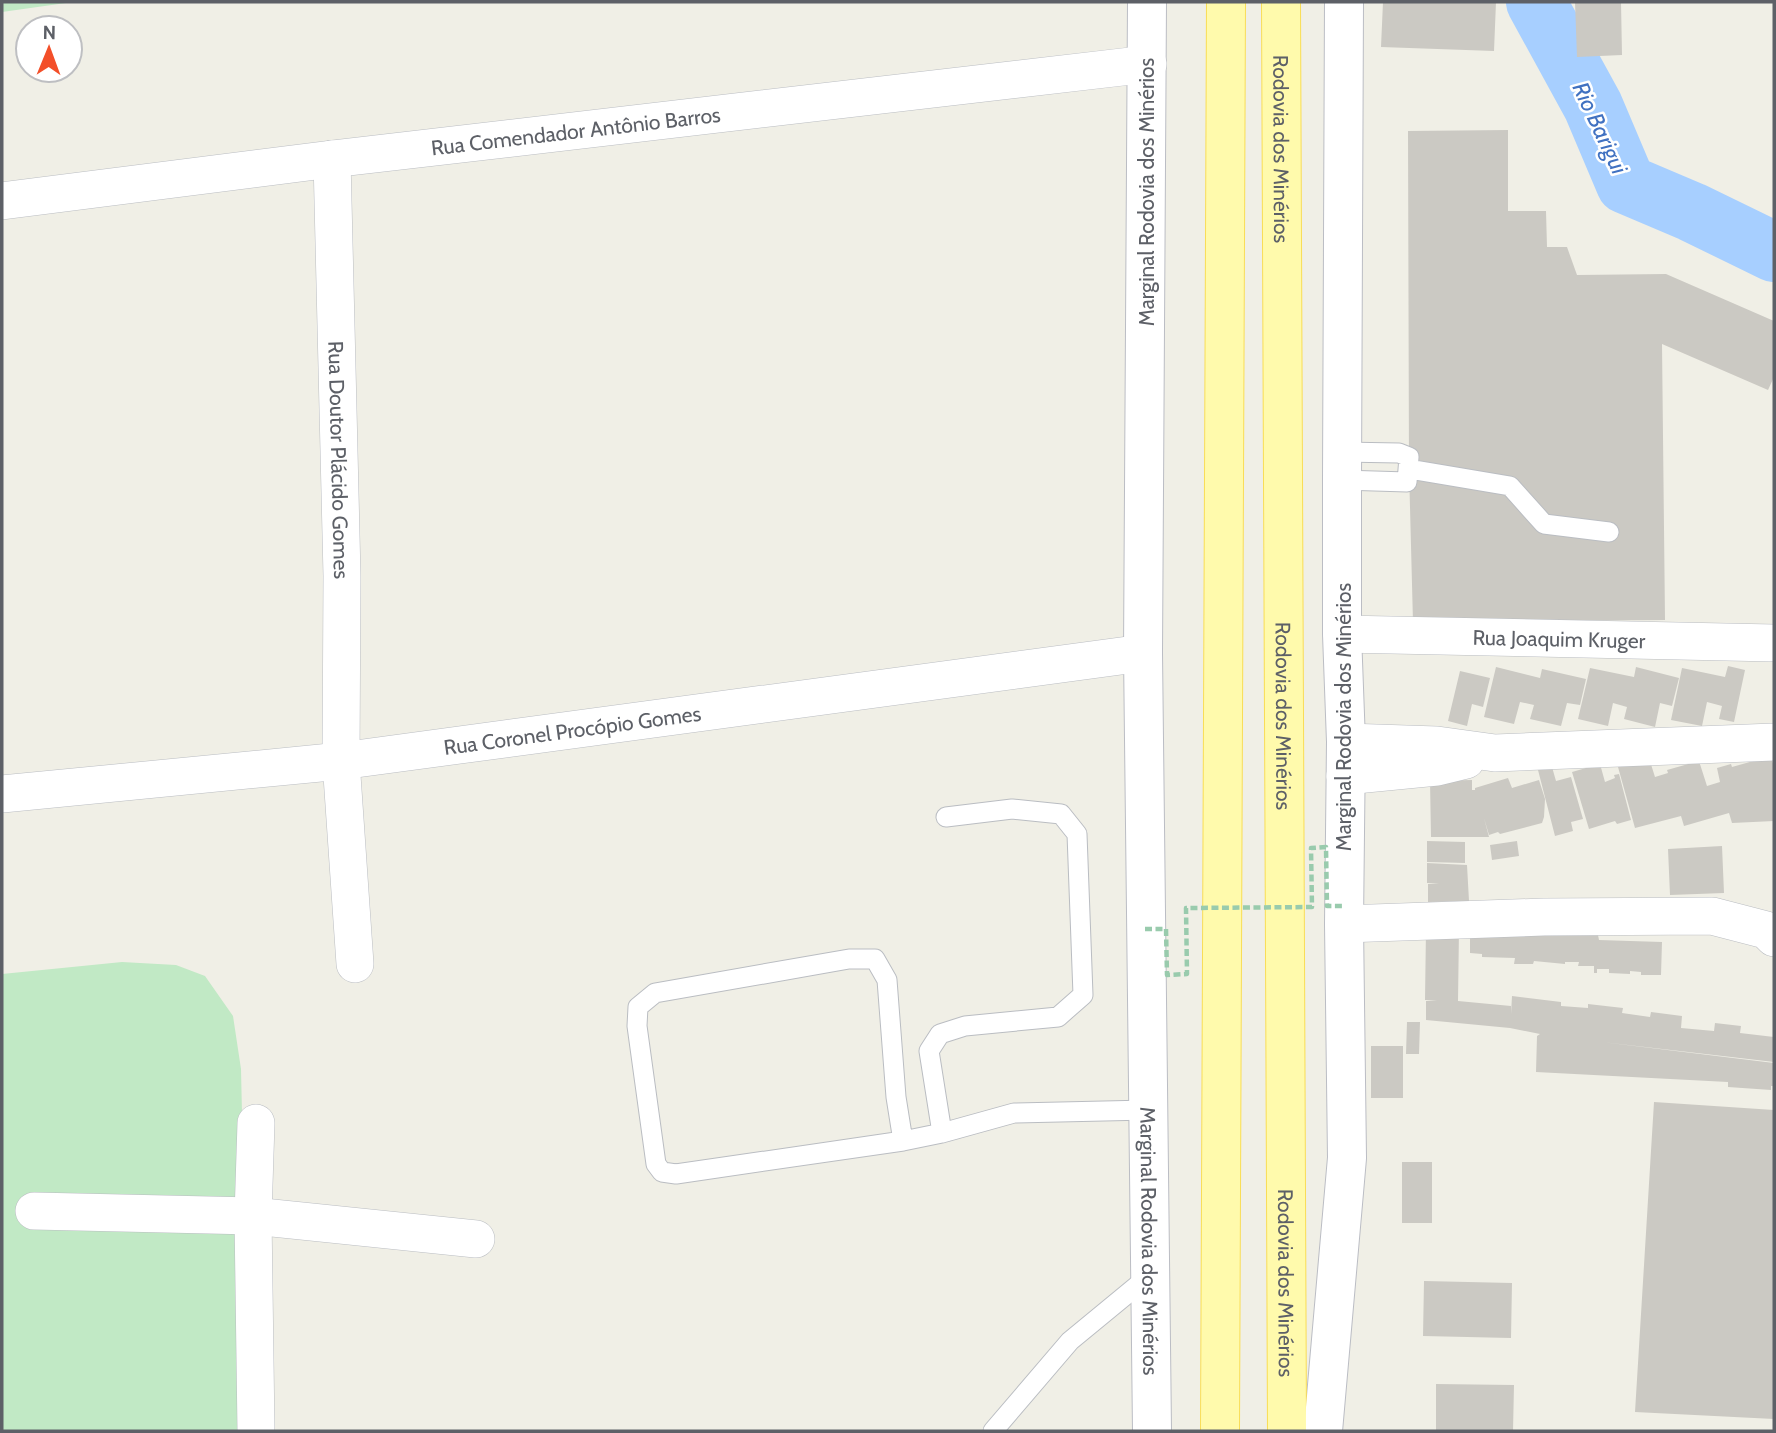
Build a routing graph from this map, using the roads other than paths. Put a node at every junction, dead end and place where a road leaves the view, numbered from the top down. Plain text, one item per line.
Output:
1 (1147, 2) edge
2 (1226, 2) edge
3 (1281, 2) edge
4 (1344, 2) edge
5 (1147, 64) junction
6 (332, 159) junction
7 (2, 201) edge
8 (1342, 466) junction
9 (1409, 469) junction
10 (1609, 532) dead end
11 (1342, 634) junction
12 (1774, 643) edge
13 (1143, 653) junction
14 (1774, 741) edge
15 (1346, 759) junction
16 (341, 761) junction
17 (2, 794) edge
18 (946, 817) dead end
19 (1344, 915) junction
20 (1774, 938) edge
21 (355, 964) dead end
22 (1148, 1110) junction
23 (256, 1124) dead end
24 (942, 1133) junction
25 (903, 1141) junction
26 (34, 1210) dead end
27 (253, 1216) junction
28 (476, 1239) dead end
29 (1149, 1276) junction
30 (256, 1431) edge
31 (993, 1431) edge
32 (1152, 1431) edge
33 (1220, 1431) edge
34 (1287, 1431) edge
35 (1323, 1431) edge

1 - 5 main road, Marginal Rodovia dos Minérios
2 - 33 main road
3 - 34 main road, Rodovia dos Minérios
4 - 8 main road, Marginal Rodovia dos Minérios
5 - 6 street, Rua Comendador Antônio Barros
5 - 13 main road, Marginal Rodovia dos Minérios
6 - 7 street, Rua Comendador Antônio Barros
6 - 16 street, Rua Doutor Plácido Gomes
8 - 9 lane
8 - 9 lane
8 - 11 main road, Marginal Rodovia dos Minérios
9 - 10 lane
11 - 12 street, Rua Joaquim Kruger
11 - 15 main road, Marginal Rodovia dos Minérios
13 - 16 street, Rua Coronel Procópio Gomes
13 - 22 main road, Marginal Rodovia dos Minérios
14 - 15 street
15 - 19 main road, Marginal Rodovia dos Minérios
16 - 17 street, Rua Coronel Procópio Gomes
16 - 21 street, Rua Doutor Plácido Gomes
18 - 24 lane
19 - 20 street
19 - 35 main road, Marginal Rodovia dos Minérios
22 - 24 lane
22 - 29 main road, Marginal Rodovia dos Minérios
23 - 27 street
24 - 25 lane
25 - 25 lane
26 - 27 street
27 - 28 street
27 - 30 street
29 - 31 lane
29 - 32 main road, Marginal Rodovia dos Minérios

